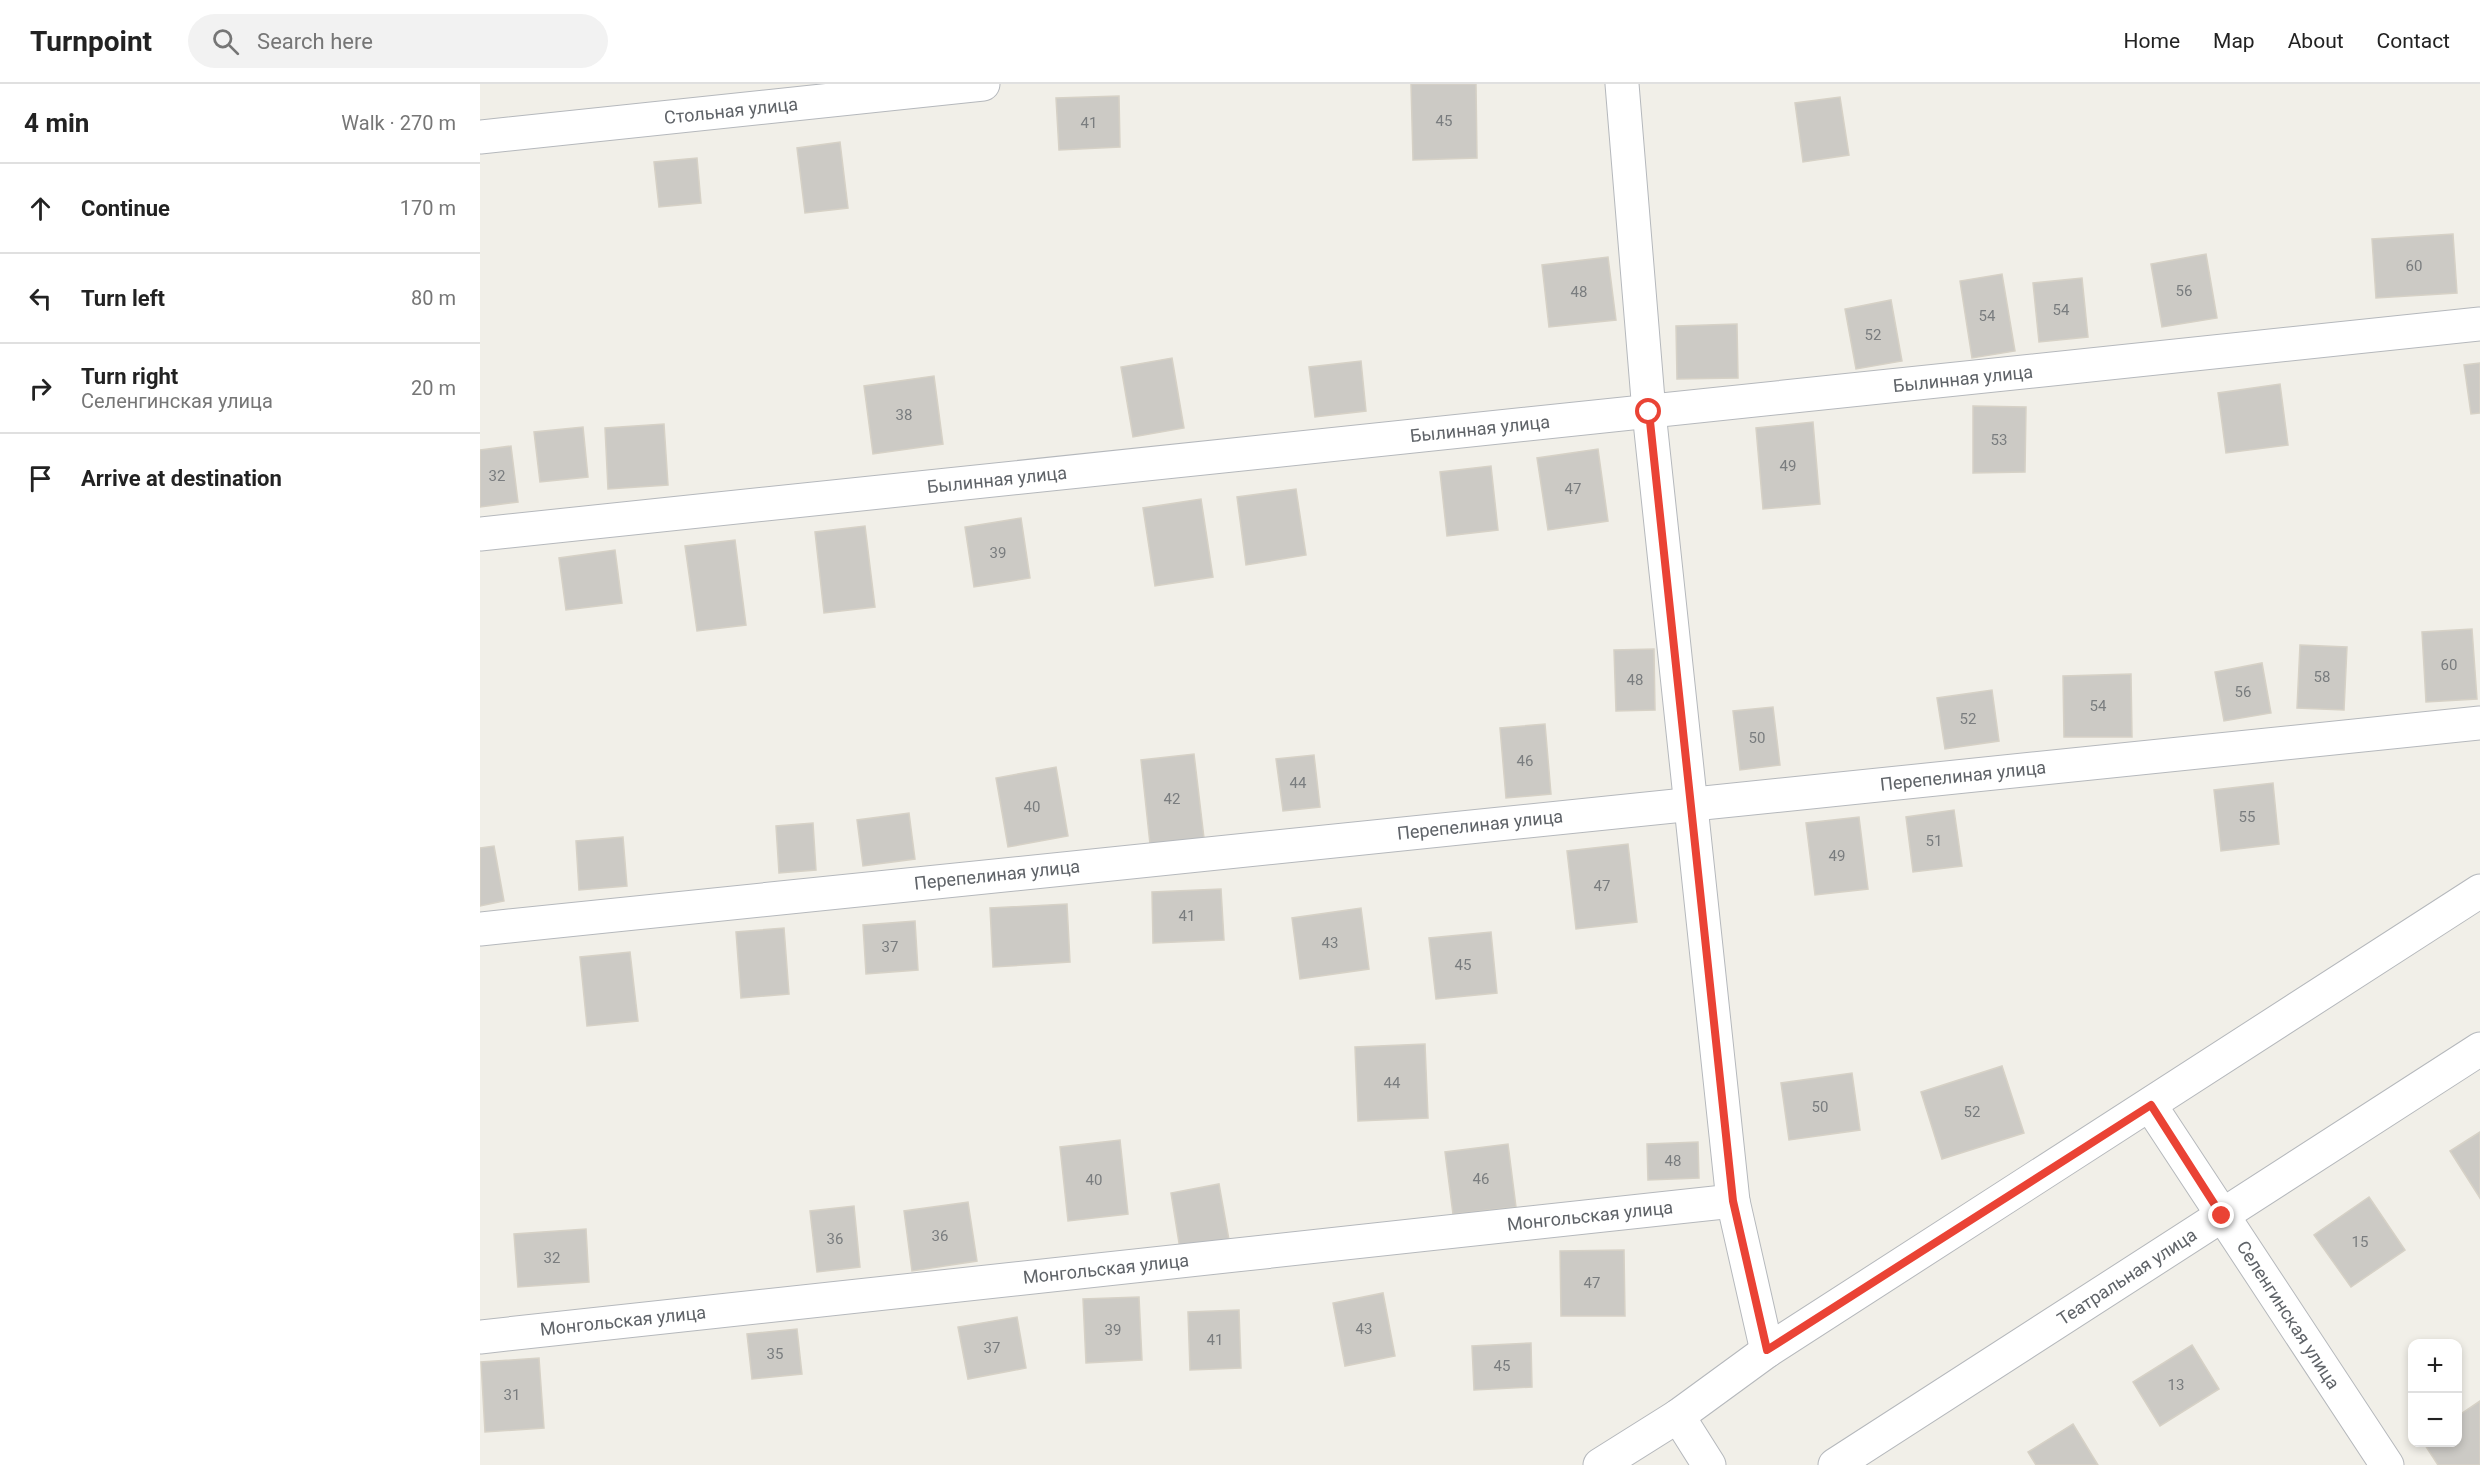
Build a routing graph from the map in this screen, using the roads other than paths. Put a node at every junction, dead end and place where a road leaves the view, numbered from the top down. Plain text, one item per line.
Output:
1 (983, 84) edge
2 (1622, 84) edge
3 (480, 137) edge
4 (2480, 324) edge
5 (1649, 412) junction
6 (480, 534) edge
7 (2480, 723) edge
8 (1690, 804) junction
9 (2480, 891) edge
10 (480, 928) edge
11 (2480, 1049) edge
12 (2151, 1105) junction
13 (1733, 1201) junction
14 (2222, 1216) junction
15 (480, 1337) edge
16 (1767, 1350) junction
17 (1678, 1416) junction
18 (1600, 1465) edge
19 (1708, 1465) edge
20 (1835, 1465) edge
21 (2387, 1465) edge

1 - 3 street, Стольная улица
2 - 5 street
4 - 5 street, Былинная улица
5 - 6 street, Былинная улица
5 - 8 street
7 - 8 street, Перепелиная улица
8 - 10 street, Перепелиная улица
8 - 13 street
9 - 12 street
11 - 14 street, Театральная улица
12 - 14 street, Селенгинская улица
12 - 16 street
13 - 15 street, Монгольская улица
13 - 16 street
14 - 20 street, Театральная улица
14 - 21 street, Селенгинская улица
16 - 17 street
17 - 18 street
17 - 19 street

